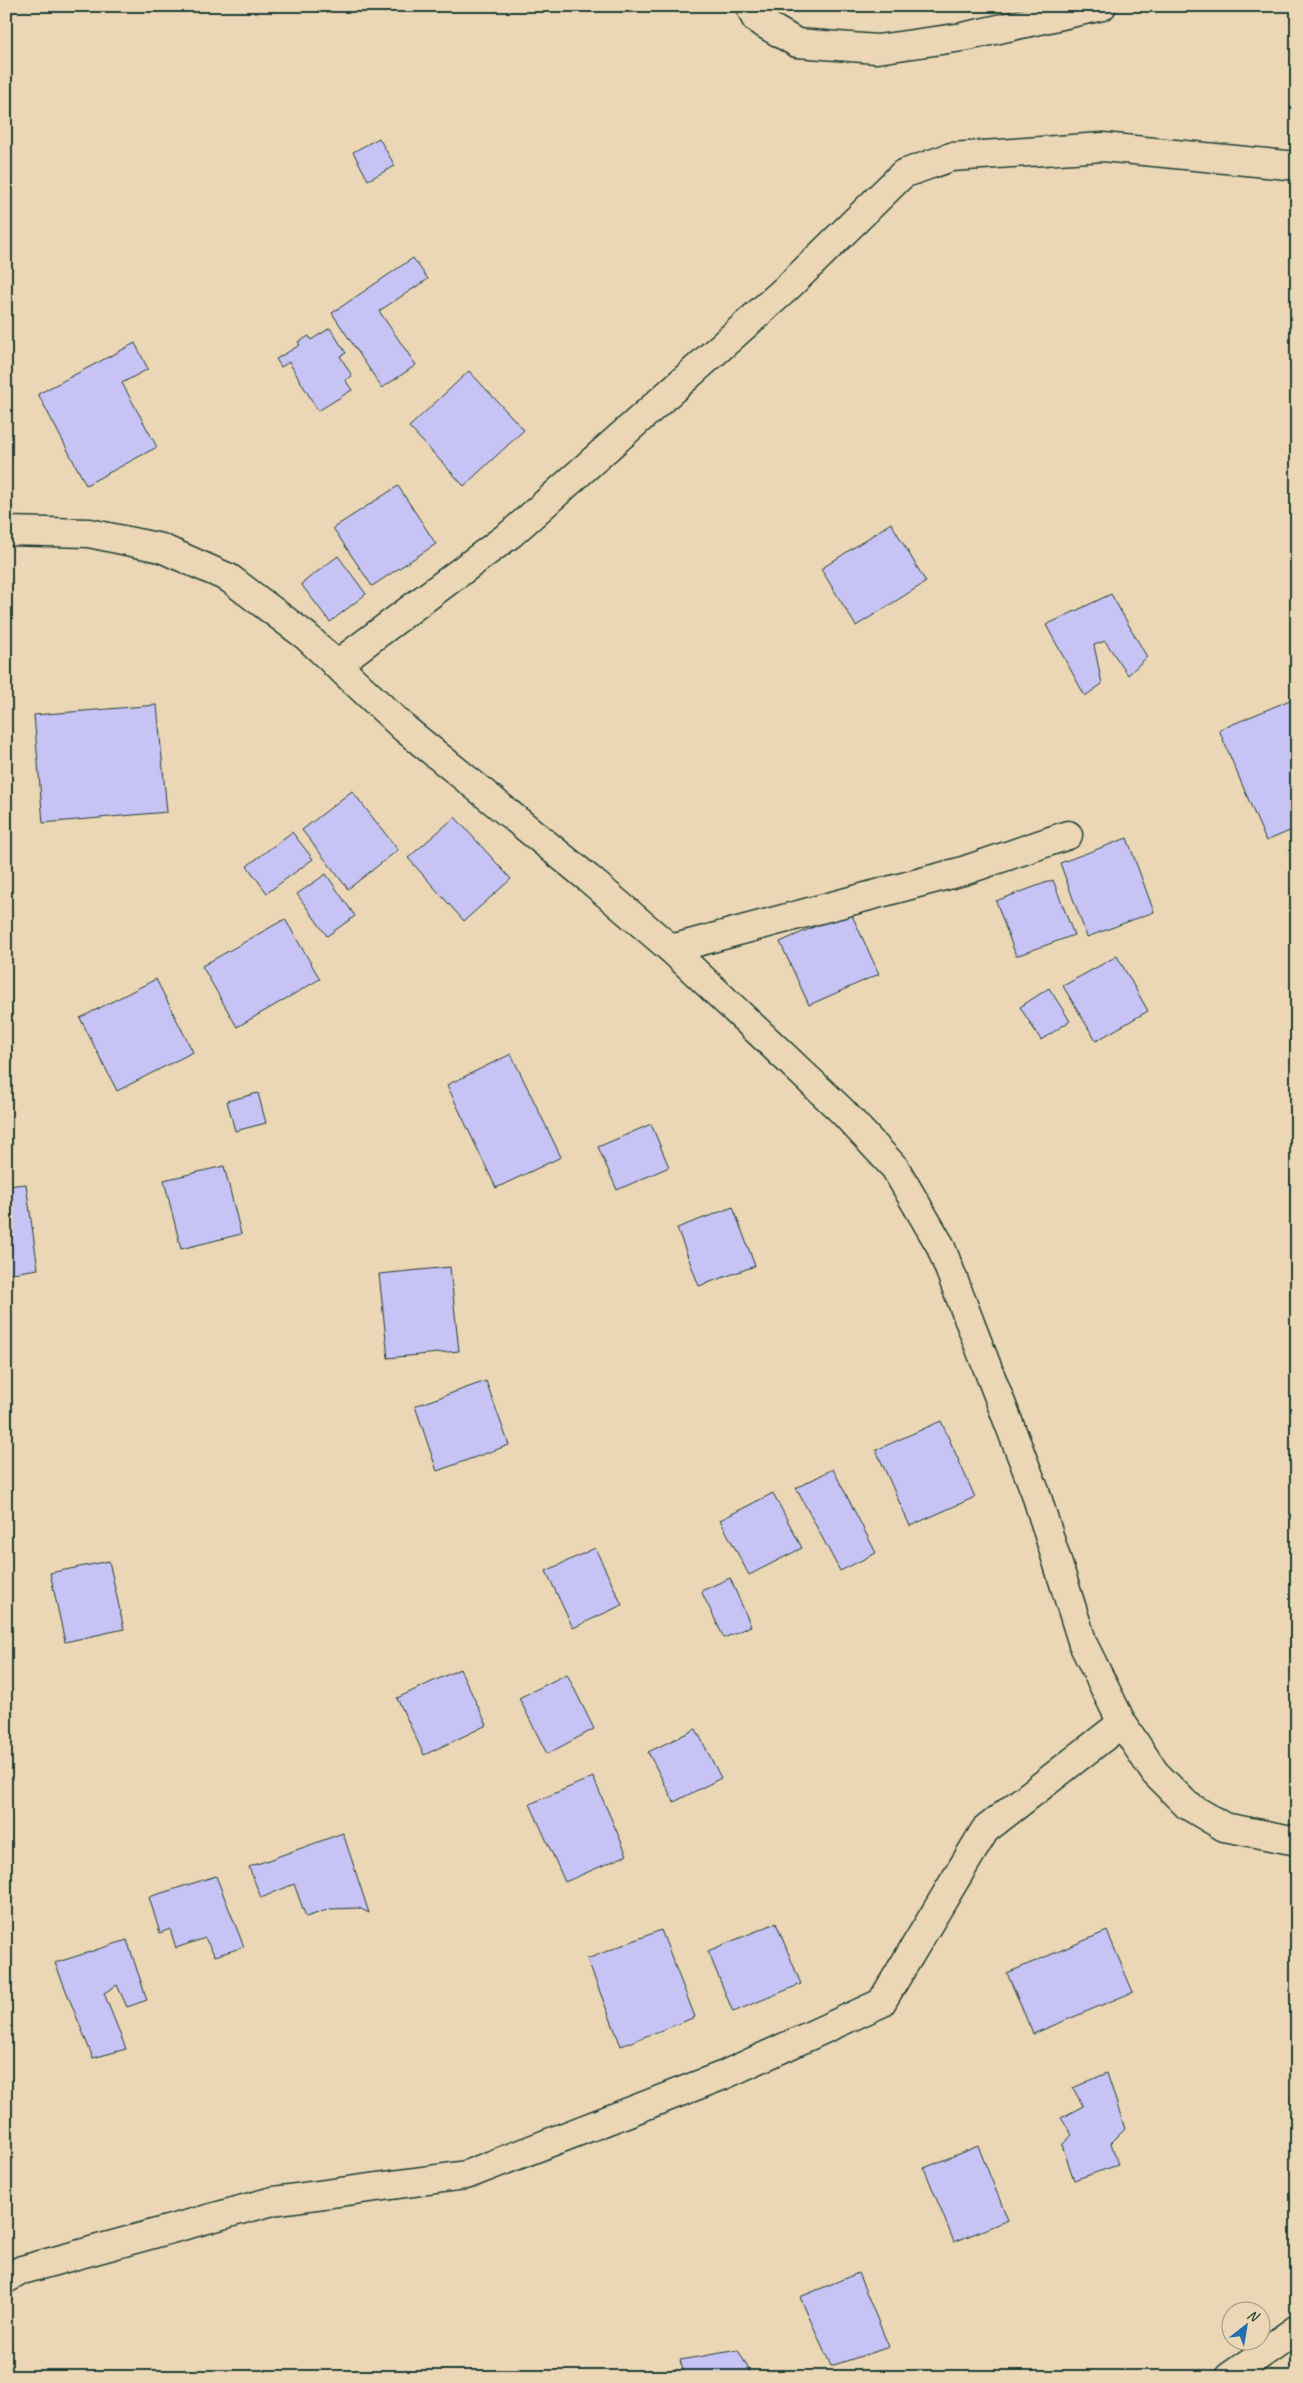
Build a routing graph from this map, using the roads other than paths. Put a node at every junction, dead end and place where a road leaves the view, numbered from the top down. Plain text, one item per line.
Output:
1 (750, 6) edge
2 (1102, 6) edge
3 (1297, 166) edge
4 (6, 531) edge
5 (336, 665) junction
6 (1068, 835) dead end
7 (671, 949) junction
8 (1122, 1723) junction
9 (1297, 1841) edge
10 (6, 2279) edge
11 (1297, 2329) edge
12 (1229, 2377) edge

1 - 2 street
3 - 5 street
4 - 5 street
5 - 7 street
6 - 7 street
7 - 8 street
8 - 9 street
8 - 10 street
11 - 12 street

